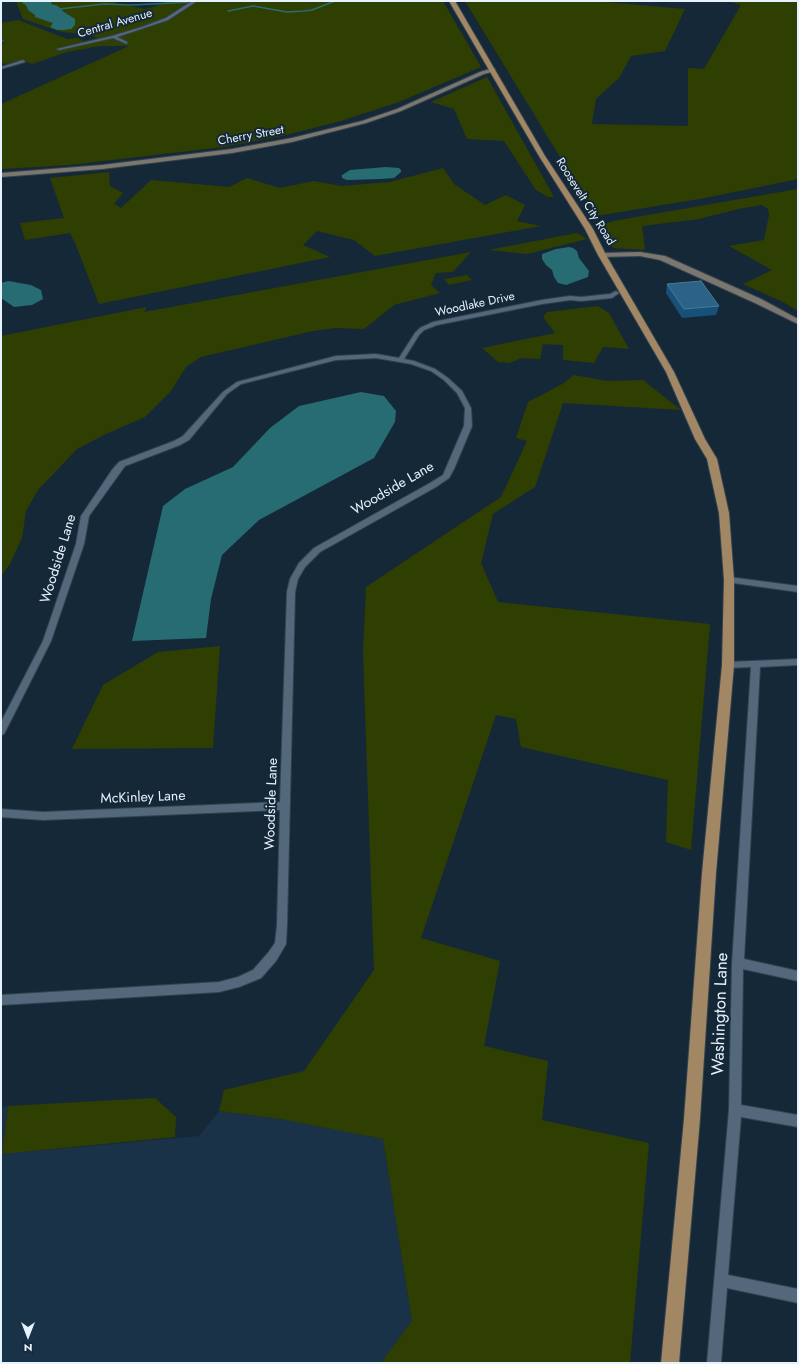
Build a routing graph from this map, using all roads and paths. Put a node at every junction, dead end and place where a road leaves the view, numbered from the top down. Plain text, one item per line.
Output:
1 (194, 1) edge
2 (452, 1) edge
3 (113, 37) junction
4 (126, 43) dead end
5 (59, 49) dead end
6 (23, 61) dead end
7 (1, 68) edge
8 (494, 70) junction
9 (1, 175) edge
10 (602, 255) junction
11 (620, 292) junction
12 (798, 322) edge
13 (401, 359) junction
14 (729, 580) junction
15 (798, 589) edge
16 (798, 662) edge
17 (728, 665) junction
18 (756, 665) junction
19 (1, 731) edge
20 (286, 806) junction
21 (1, 812) edge
22 (738, 963) junction
23 (798, 976) edge
24 (1, 1000) edge
25 (735, 1110) junction
26 (798, 1121) edge
27 (720, 1280) junction
28 (798, 1296) edge
29 (670, 1363) edge
30 (714, 1363) edge

1 - 3 street, Central Avenue
2 - 8 main road, Roosevelt City Road
3 - 4 street
3 - 5 street, Central Avenue
6 - 7 street
8 - 9 street, Cherry Street
8 - 10 main road, Roosevelt City Road
10 - 11 main road
10 - 12 street, Roosevelt City Road
11 - 13 street, Woodlake Drive
11 - 14 main road
13 - 19 street, Woodside Lane
13 - 20 street, Woodside Lane
14 - 15 street
14 - 17 main road
16 - 18 street
17 - 18 street
17 - 29 main road
18 - 22 street, Washington Lane
20 - 21 street, McKinley Lane
20 - 24 street, Woodside Lane
22 - 23 street
22 - 25 street, Washington Lane
25 - 26 street
25 - 27 street, Washington Lane
27 - 28 street
27 - 30 street, Washington Lane

